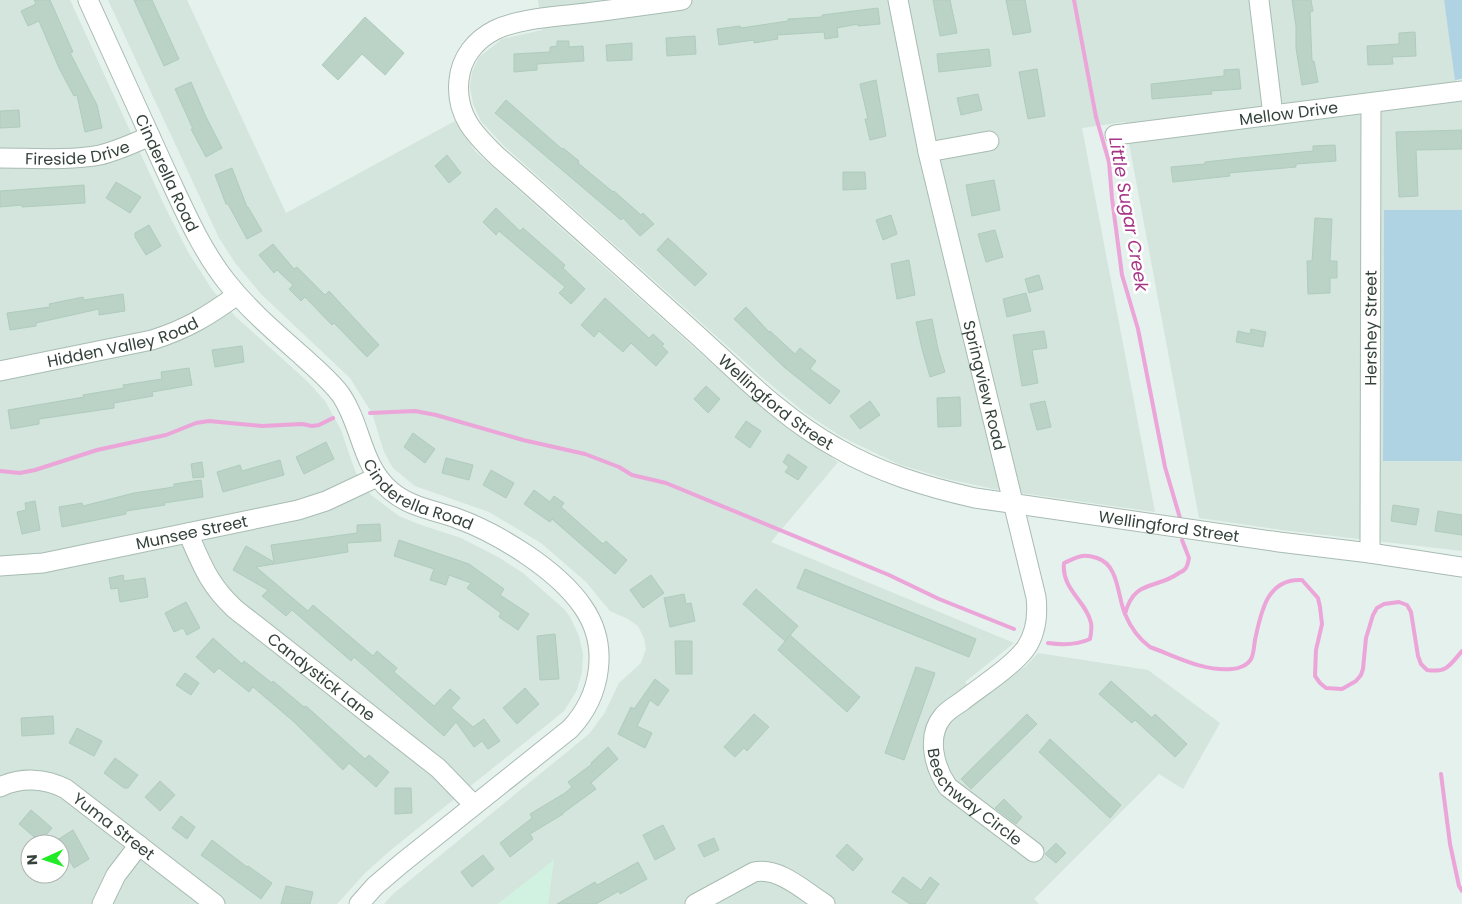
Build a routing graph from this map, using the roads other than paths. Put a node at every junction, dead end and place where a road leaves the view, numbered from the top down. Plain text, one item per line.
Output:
1 (88, 0) edge
2 (682, 0) edge
3 (898, 0) edge
4 (1259, 0) edge
5 (1462, 91) edge
6 (1371, 103) junction
7 (1273, 115) junction
8 (1115, 135) dead end
9 (150, 136) junction
10 (989, 141) dead end
11 (928, 152) junction
12 (0, 158) edge
13 (237, 295) junction
14 (0, 371) edge
15 (377, 477) junction
16 (1013, 503) junction
17 (188, 533) junction
18 (1370, 553) junction
19 (0, 566) edge
20 (1462, 567) edge
21 (935, 730) joint
22 (0, 787) edge
23 (474, 805) junction
24 (139, 845) junction
25 (1034, 852) dead end
26 (102, 904) edge
27 (215, 904) edge
28 (359, 904) edge
29 (695, 904) edge
30 (825, 904) edge

1 - 9 street, Cinderella Road
2 - 16 street, Wellingford Street
3 - 11 street, Springview Road
4 - 7 street
5 - 6 street, Mellow Drive
6 - 7 street, Mellow Drive
6 - 18 street, Hershey Street
7 - 8 street, Mellow Drive
9 - 12 street, Fireside Drive
9 - 13 street, Cinderella Road
10 - 11 street
11 - 16 street, Springview Road
13 - 14 street, Hidden Valley Road
13 - 15 street, Cinderella Road
15 - 17 street, Munsee Street
15 - 23 street, Cinderella Road
16 - 18 street, Wellingford Street
16 - 21 street, Springview Road
17 - 19 street, Munsee Street
17 - 23 street, Candystick Lane
18 - 20 street, Wellingford Street
21 - 25 street, Beechway Circle
22 - 24 street, Yuma Street
23 - 28 street, Cinderella Road
24 - 26 street
24 - 27 street, Yuma Street
29 - 30 street

